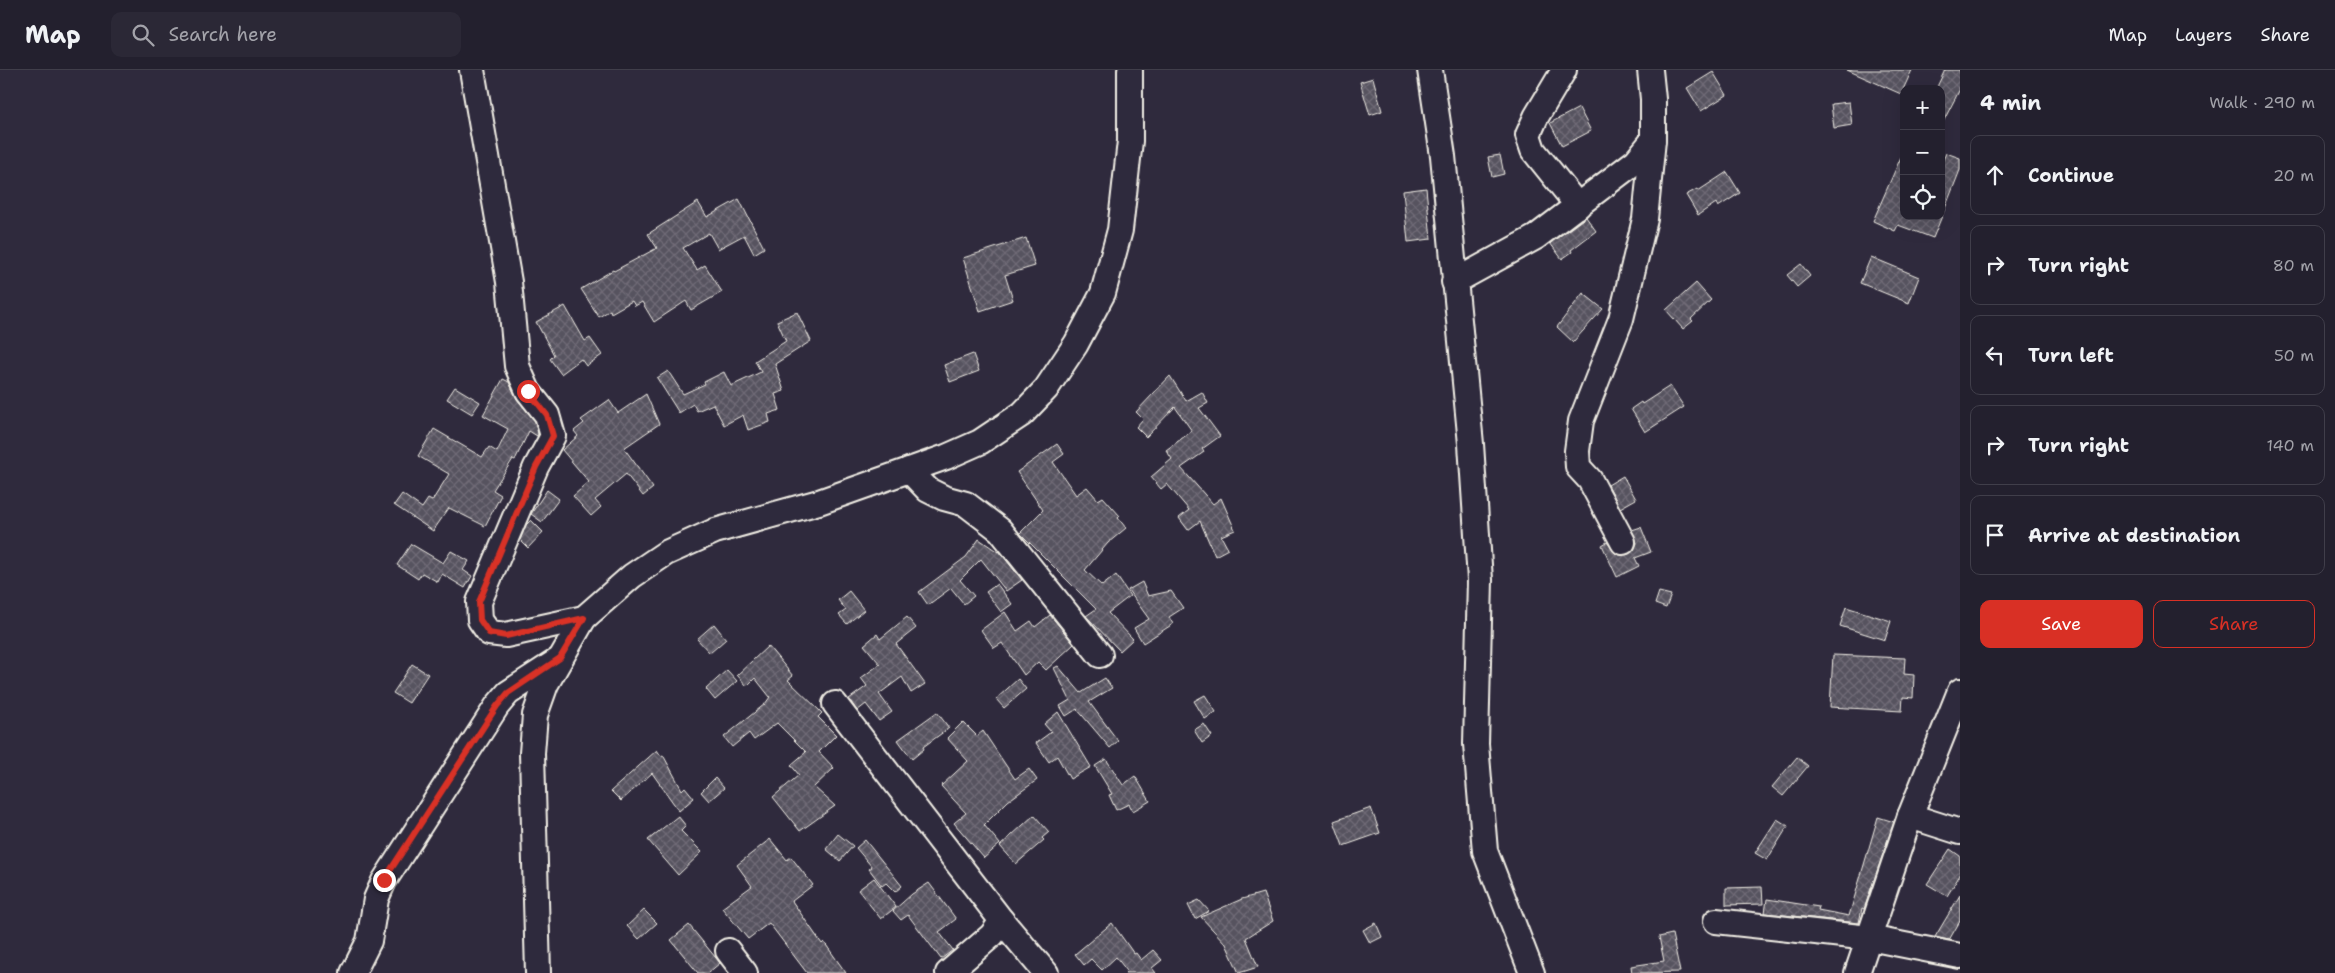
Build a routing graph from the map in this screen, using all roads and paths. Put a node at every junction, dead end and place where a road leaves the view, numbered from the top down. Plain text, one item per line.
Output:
1 (472, 70) edge
2 (1130, 70) edge
3 (1430, 70) edge
4 (1564, 70) edge
5 (1650, 70) edge
6 (1653, 140) junction
7 (1578, 206) junction
8 (1454, 282) junction
9 (908, 470) junction
10 (1623, 542) dead end
11 (584, 618) junction
12 (1100, 655) dead end
13 (560, 658) junction
14 (1960, 691) edge
15 (835, 704) dead end
16 (1910, 816) junction
17 (1960, 832) edge
18 (1002, 921) junction
19 (1716, 921) dead end
20 (1869, 938) junction
21 (728, 950) dead end
22 (1960, 956) edge
23 (1529, 968) edge
24 (353, 973) edge
25 (538, 973) edge
26 (745, 973) edge
27 (948, 973) edge
28 (1046, 973) edge
29 (1857, 973) edge

1 - 11 street
2 - 9 street
3 - 8 street
4 - 7 street
5 - 6 street
6 - 7 street
6 - 10 street
7 - 8 street
8 - 23 street
9 - 11 street
9 - 12 street
11 - 13 street
13 - 24 street
13 - 25 street
14 - 16 street
15 - 18 street
16 - 17 street
16 - 20 street
18 - 27 street
18 - 28 street
19 - 20 street
20 - 22 street
20 - 29 street
21 - 26 street

